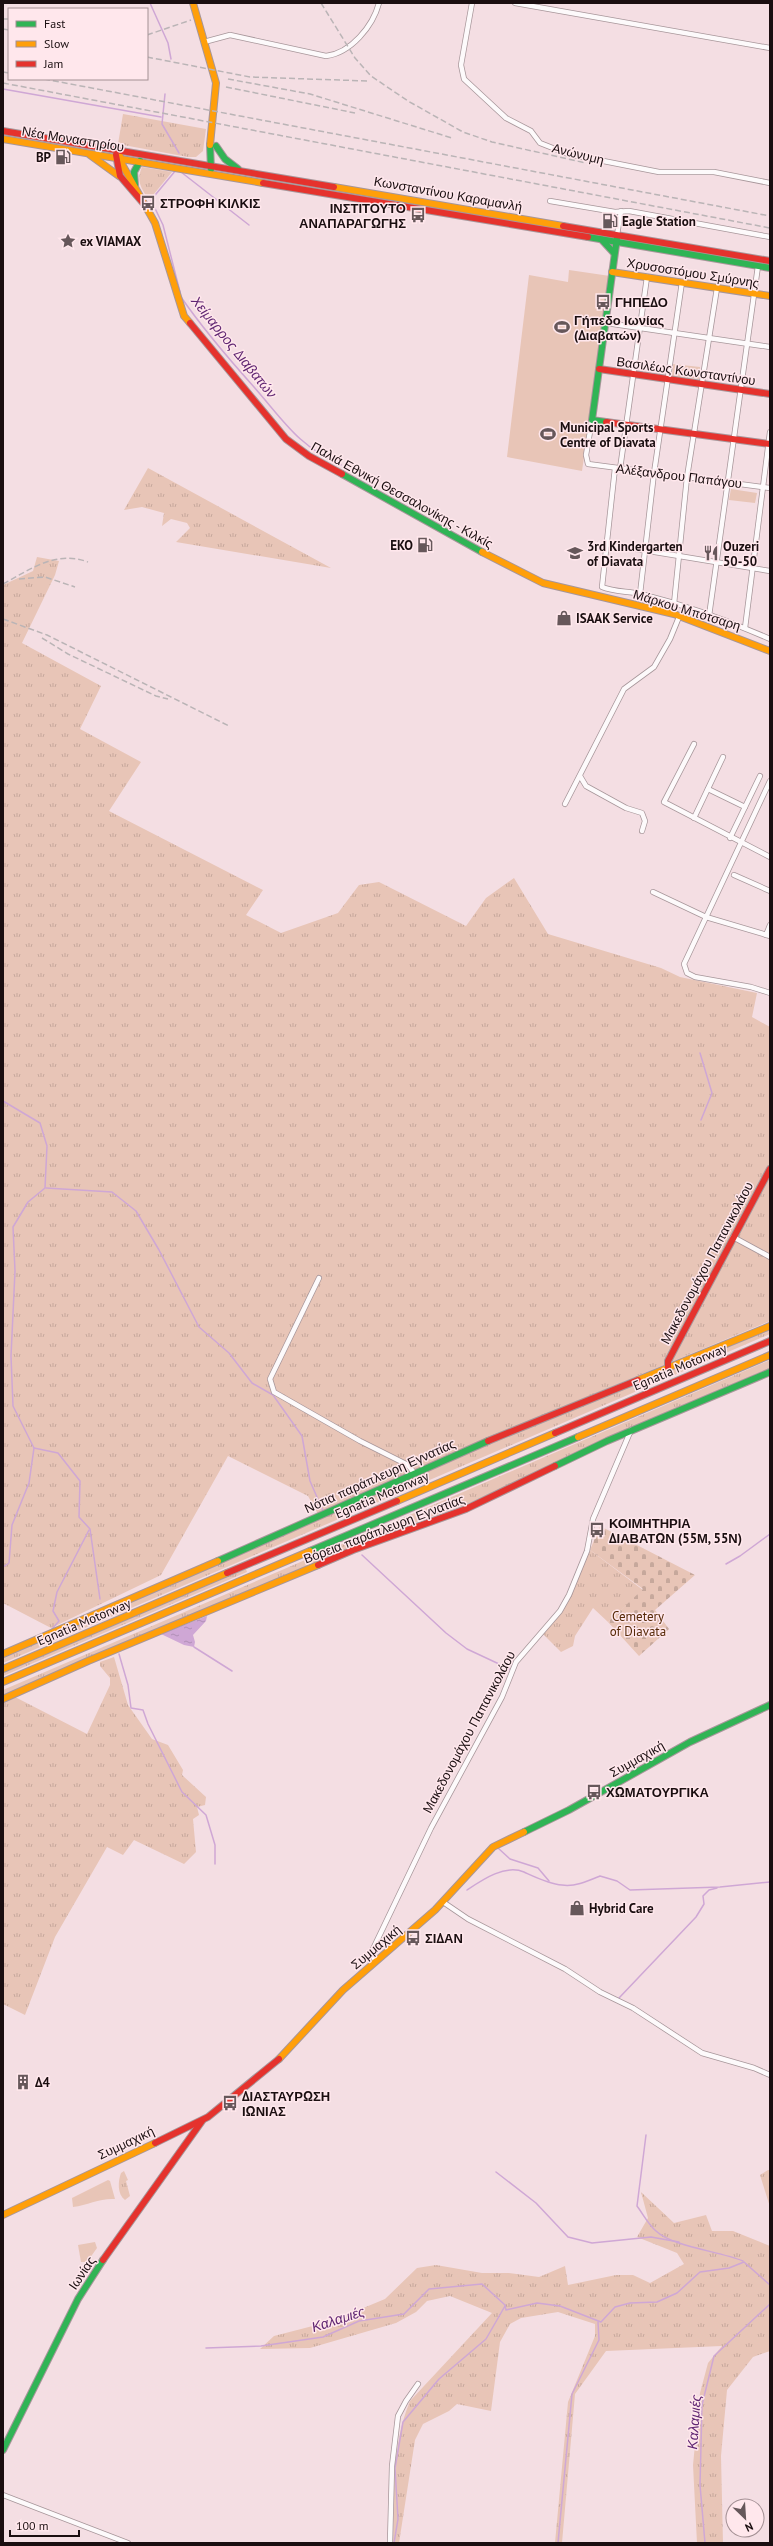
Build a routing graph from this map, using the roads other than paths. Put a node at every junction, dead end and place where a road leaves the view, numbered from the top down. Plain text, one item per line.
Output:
1 (193, 3) edge
2 (379, 3) edge
3 (472, 3) edge
4 (515, 3) edge
5 (204, 42) junction
6 (770, 48) edge
7 (3, 131) edge
8 (3, 139) edge
9 (213, 146) junction
10 (119, 150) junction
11 (83, 152) junction
12 (118, 158) junction
13 (140, 161) junction
14 (194, 163) junction
15 (210, 166) junction
16 (217, 167) junction
17 (242, 170) junction
18 (212, 174) junction
19 (119, 176) junction
20 (770, 183) edge
21 (135, 185) junction
22 (550, 201) dead end
23 (148, 208) junction
24 (621, 211) junction
25 (617, 235) junction
26 (770, 237) edge
27 (602, 240) junction
28 (616, 242) junction
29 (614, 253) junction
30 (770, 261) edge
31 (758, 266) junction
32 (770, 268) edge
33 (612, 272) junction
34 (647, 277) junction
35 (682, 282) junction
36 (716, 288) junction
37 (754, 294) junction
38 (770, 296) edge
39 (606, 323) junction
40 (641, 328) junction
41 (675, 333) junction
42 (709, 338) junction
43 (747, 343) junction
44 (770, 347) edge
45 (599, 369) junction
46 (634, 374) junction
47 (668, 380) junction
48 (702, 384) junction
49 (741, 389) junction
50 (770, 394) edge
51 (592, 420) junction
52 (627, 425) junction
53 (660, 430) junction
54 (770, 432) edge
55 (694, 434) junction
56 (734, 440) junction
57 (769, 444) edge
58 (618, 468) junction
59 (654, 473) junction
60 (688, 477) junction
61 (728, 482) junction
62 (762, 487) junction
63 (770, 488) edge
64 (606, 544) junction
65 (646, 550) junction
66 (680, 556) junction
67 (716, 563) junction
68 (751, 568) junction
69 (770, 572) edge
70 (640, 594) junction
71 (674, 604) junction
72 (708, 616) junction
73 (678, 617) junction
74 (745, 628) junction
75 (770, 639) edge
76 (770, 652) edge
77 (694, 744) dead end
78 (723, 757) dead end
79 (580, 776) junction
80 (760, 776) dead end
81 (770, 781) edge
82 (708, 789) junction
83 (565, 804) dead end
84 (745, 807) junction
85 (694, 818) junction
86 (642, 831) dead end
87 (730, 838) junction
88 (742, 842) junction
89 (770, 857) edge
90 (734, 874) dead end
91 (770, 891) edge
92 (653, 892) dead end
93 (706, 917) junction
94 (770, 925) edge
95 (768, 935) edge
96 (770, 993) edge
97 (770, 1169) edge
98 (733, 1238) junction
99 (770, 1257) edge
100 (319, 1278) dead end
101 (770, 1326) edge
102 (770, 1340) edge
103 (770, 1355) edge
104 (668, 1368) junction
105 (770, 1372) edge
106 (631, 1430) junction
107 (415, 1474) junction
108 (3, 1654) edge
109 (3, 1669) edge
110 (3, 1682) edge
111 (3, 1699) edge
112 (770, 1705) edge
113 (443, 1902) junction
114 (375, 1961) junction
115 (770, 2075) edge
116 (202, 2121) junction
117 (189, 2126) junction
118 (193, 2134) junction
119 (3, 2215) edge
120 (418, 2384) dead end
121 (3, 2450) edge
122 (3, 2495) edge
123 (128, 2543) edge
124 (390, 2543) edge

1 - 5 main road
2 - 5 street
3 - 20 street, Ανώνυμη
4 - 6 street
5 - 9 main road
7 - 10 main road, Νέα Μοναστηρίου
8 - 11 main road, Νέα Μοναστηρίου
9 - 14 main road
9 - 15 main road
9 - 16 main road
9 - 17 main road
10 - 12 main road
10 - 14 main road, Κωνσταντίνου Καραμανλή
11 - 12 main road, Νέα Μοναστηρίου
11 - 19 main road, Παλιά Εθνική Θεσσαλονίκης - Κιλκίς
12 - 13 main road, Νέα Μοναστηρίου
12 - 19 main road
12 - 21 main road, Παλιά Εθνική Θεσσαλονίκης - Κιλκίς
13 - 18 main road, Κωνσταντίνου Καραμανλή
13 - 21 main road
14 - 15 main road, Κωνσταντίνου Καραμανλή
15 - 16 main road, Κωνσταντίνου Καραμανλή
15 - 18 main road
16 - 17 main road, Κωνσταντίνου Καραμανλή
16 - 18 main road
17 - 25 main road, Κωνσταντίνου Καραμανλή
18 - 27 main road, Κωνσταντίνου Καραμανλή
19 - 23 main road, Παλιά Εθνική Θεσσαλονίκης - Κιλκίς
21 - 23 main road, Παλιά Εθνική Θεσσαλονίκης - Κιλκίς
22 - 24 street
23 - 73 main road, Παλιά Εθνική Θεσσαλονίκης - Κιλκίς
24 - 25 street
24 - 26 street
25 - 28 main road
25 - 30 main road, Κωνσταντίνου Καραμανλή
27 - 28 main road, Κωνσταντίνου Καραμανλή
27 - 29 main road
28 - 29 main road
28 - 31 main road, Κωνσταντίνου Καραμανλή
29 - 33 main road
31 - 32 main road, Κωνσταντίνου Καραμανλή
31 - 37 street
33 - 34 main road, Χρυσοστόμου Σμύρνης
33 - 39 main road
34 - 35 main road, Χρυσοστόμου Σμύρνης
34 - 40 street
35 - 36 main road, Χρυσοστόμου Σμύρνης
35 - 41 street
36 - 37 main road, Χρυσοστόμου Σμύρνης
36 - 42 street
37 - 38 main road, Χρυσοστόμου Σμύρνης
37 - 43 street
39 - 40 street
39 - 45 main road
40 - 41 street
40 - 46 street
41 - 42 street
41 - 47 street
42 - 43 street
42 - 48 street
43 - 44 street
43 - 49 street
45 - 46 main road, Βασιλέως Κωνσταντίνου
45 - 51 main road
46 - 47 main road, Βασιλέως Κωνσταντίνου
46 - 52 street
47 - 48 main road, Βασιλέως Κωνσταντίνου
47 - 53 street
48 - 49 main road, Βασιλέως Κωνσταντίνου
48 - 55 street
49 - 50 main road, Βασιλέως Κωνσταντίνου
49 - 56 street
51 - 52 main road
51 - 58 street, Αλέξανδρου Παπάγου
52 - 53 main road
52 - 58 street
53 - 55 main road
53 - 59 street
54 - 57 street
55 - 56 main road
55 - 60 street
56 - 57 main road
56 - 61 street
57 - 62 street
58 - 59 street, Αλέξανδρου Παπάγου
58 - 64 street
59 - 60 street, Αλέξανδρου Παπάγου
59 - 65 street
60 - 61 street, Αλέξανδρου Παπάγου
60 - 66 street
61 - 62 street, Αλέξανδρου Παπάγου
61 - 67 street
62 - 63 street, Αλέξανδρου Παπάγου
62 - 68 street
64 - 65 street
64 - 70 street, Μάρκου Μπότσαρη
65 - 66 street
65 - 70 street
66 - 67 street
66 - 71 street
67 - 68 street
67 - 72 street
68 - 69 street
68 - 74 street
70 - 71 street, Μάρκου Μπότσαρη
71 - 72 street, Μάρκου Μπότσαρη
72 - 74 street, Μάρκου Μπότσαρη
73 - 76 main road, Παλιά Εθνική Θεσσαλονίκης - Κιλκίς
73 - 79 street
74 - 75 street, Μάρκου Μπότσαρη
77 - 85 street
78 - 82 street
79 - 83 street
79 - 86 street
80 - 84 street
81 - 88 street
82 - 84 street
82 - 85 street
84 - 87 street
85 - 87 street
87 - 88 street
88 - 89 street
88 - 93 street
90 - 91 street
92 - 93 street
93 - 95 street
93 - 96 street
94 - 95 street
97 - 98 main road, Μακεδονομάχου Παπανικολάου
98 - 99 street
98 - 104 main road, Μακεδονομάχου Παπανικολάου
100 - 107 street
101 - 104 main road, Νότια παράπλευρη Εγνατίας
102 - 109 main road, Egnatia Motorway
103 - 110 main road, Egnatia Motorway
104 - 107 main road, Νότια παράπλευρη Εγνατίας
105 - 106 main road, Βόρεια παράπλευρη Εγνατίας
106 - 111 main road, Βόρεια παράπλευρη Εγνατίας
106 - 114 street, Μακεδονομάχου Παπανικολάου
107 - 108 main road, Νότια παράπλευρη Εγνατίας
112 - 113 main road, Συμμαχική
113 - 114 main road, Συμμαχική
113 - 115 street
114 - 116 main road, Συμμαχική
116 - 117 main road, Συμμαχική
116 - 118 main road, Ιωνίας
117 - 118 main road
117 - 119 main road, Συμμαχική
118 - 121 main road, Ιωνίας
120 - 124 street
122 - 123 street

